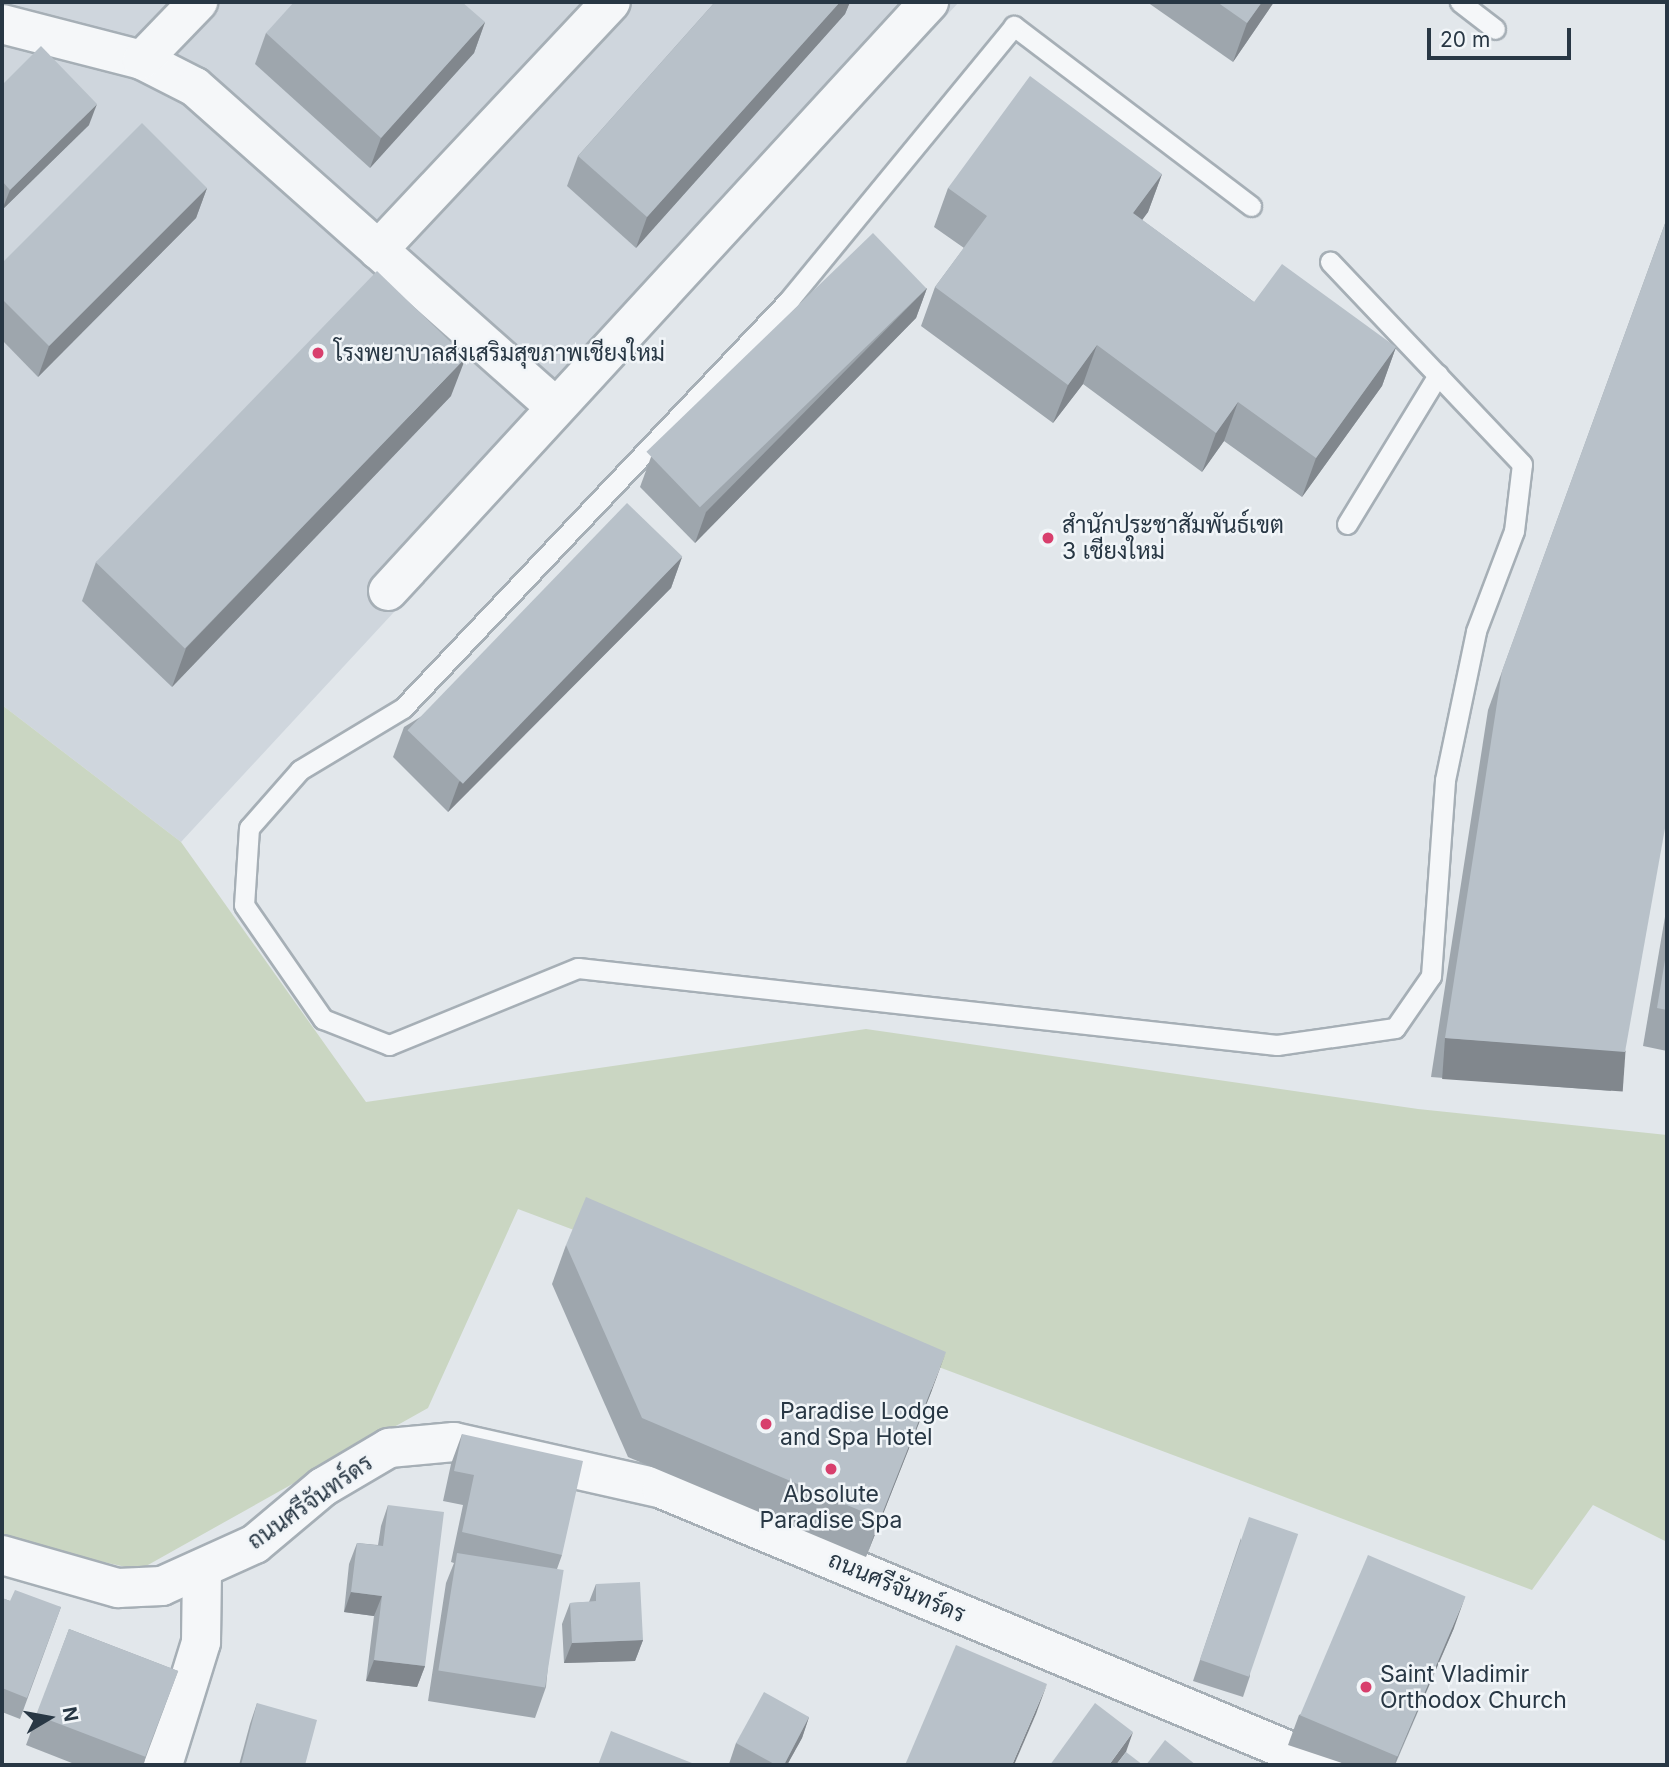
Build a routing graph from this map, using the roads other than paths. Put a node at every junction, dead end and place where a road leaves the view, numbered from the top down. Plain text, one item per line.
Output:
1 (198, 2) edge
2 (611, 2) edge
3 (929, 2) edge
4 (1460, 2) edge
5 (2, 24) edge
6 (1495, 29) dead end
7 (142, 60) junction
8 (1251, 206) dead end
9 (378, 250) junction
10 (1330, 262) dead end
11 (1438, 375) junction
12 (556, 407) junction
13 (1347, 524) dead end
14 (388, 590) dead end
15 (2, 1555) edge
16 (202, 1570) junction
17 (163, 1765) edge
18 (1323, 1765) edge

1 - 7 street
2 - 9 street
3 - 12 street
4 - 6 lane
5 - 7 street
7 - 9 street
8 - 11 lane
9 - 12 street
10 - 11 lane
11 - 13 lane
12 - 14 street
15 - 16 street, ถนนศรีจันทร์ดร
16 - 17 street
16 - 18 street, ถนนศรีจันทร์ดร

